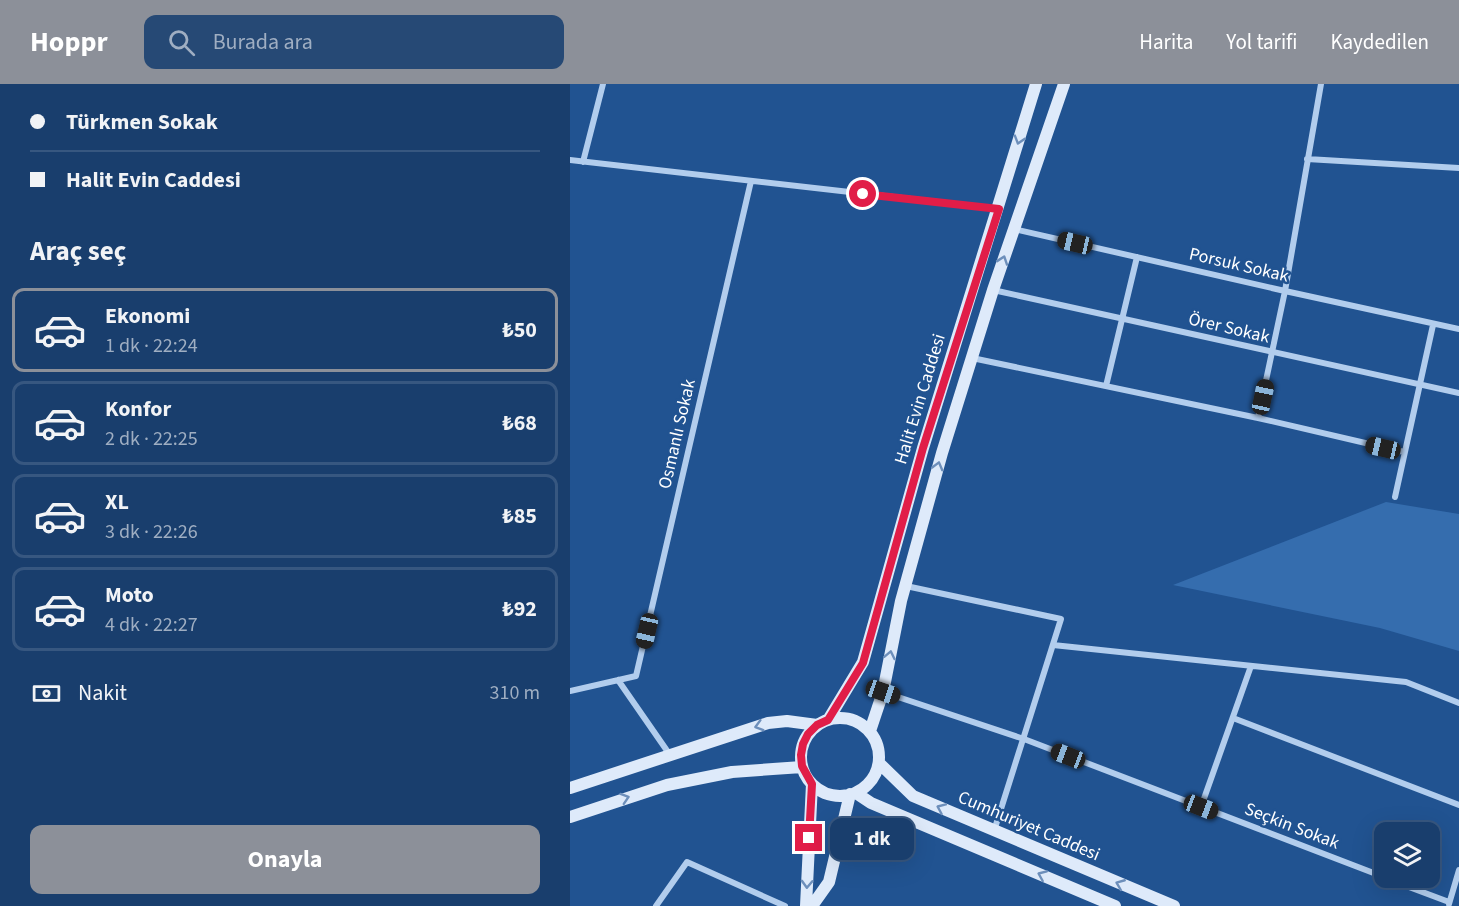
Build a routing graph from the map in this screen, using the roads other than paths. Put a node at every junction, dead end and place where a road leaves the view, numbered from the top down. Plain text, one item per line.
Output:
1 (603, 84) edge
2 (1036, 84) edge
3 (1064, 84) edge
4 (1321, 84) edge
5 (1307, 159) junction
6 (570, 160) edge
7 (583, 162) junction
8 (1459, 168) edge
9 (751, 181) junction
10 (999, 209) junction
11 (1019, 212) junction
12 (1014, 228) junction
13 (1137, 257) junction
14 (993, 290) junction
15 (1285, 291) junction
16 (1122, 318) junction
17 (1433, 325) junction
18 (1459, 329) edge
19 (1272, 353) junction
20 (971, 358) junction
21 (1419, 385) junction
22 (1106, 386) junction
23 (1459, 393) edge
24 (1258, 418) junction
25 (1404, 452) junction
26 (1395, 497) dead end
27 (906, 586) junction
28 (1053, 645) junction
29 (1251, 666) junction
30 (618, 680) junction
31 (570, 691) edge
32 (883, 692) junction
33 (1459, 704) edge
34 (1233, 718) junction
35 (822, 723) junction
36 (870, 731) junction
37 (1024, 739) junction
38 (670, 755) junction
39 (879, 763) junction
40 (802, 766) junction
41 (812, 784) junction
42 (570, 788) edge
43 (853, 793) junction
44 (1459, 805) edge
45 (1201, 807) junction
46 (570, 817) edge
47 (994, 831) junction
48 (1459, 870) edge
49 (1374, 874) edge
50 (1410, 888) edge
51 (1449, 904) edge
52 (656, 906) edge
53 (785, 906) edge
54 (806, 906) edge
55 (812, 906) edge
56 (1115, 906) edge
57 (1174, 906) edge

1 - 7 street
2 -> 10 main road, Halit Evin Caddesi
3 - 11 main road, Halit Evin Caddesi
4 - 5 street
5 - 8 street
5 - 15 street
6 - 7 street
7 - 9 street
9 - 10 street
9 - 30 street, Osmanlı Sokak
10 - 11 main road
10 - 35 main road, Halit Evin Caddesi
11 - 12 main road, Halit Evin Caddesi
12 - 13 street, Porsuk Sokak
14 -> 12 main road, Halit Evin Caddesi
13 - 15 street, Porsuk Sokak
13 - 16 street
14 - 16 street, Örer Sokak
14 - 20 main road, Halit Evin Caddesi
15 - 17 street, Porsuk Sokak
15 - 19 street
16 - 19 street, Örer Sokak
16 - 22 street
17 - 18 street, Porsuk Sokak
17 - 21 street
19 - 21 street, Örer Sokak
19 - 24 street
20 - 22 street
27 -> 20 main road, Halit Evin Caddesi
21 - 23 street, Örer Sokak
21 - 25 street
22 - 24 street
24 - 25 street
25 - 26 street
27 - 28 street
32 -> 27 main road, Halit Evin Caddesi
28 - 29 street
28 - 37 street
29 - 33 street
29 - 34 street
30 - 31 street
30 - 38 street
32 - 36 main road, Halit Evin Caddesi
32 - 37 street, Seçkin Sokak
34 - 44 street
34 - 45 street
35 - 36 main road
35 -> 38 main road
35 - 40 main road
36 - 39 main road
37 - 45 street, Seçkin Sokak
37 - 47 street
38 - 42 main road
39 - 43 main road
47 -> 39 main road, Cumhuriyet Caddesi
40 - 41 main road
46 -> 40 main road
41 - 43 main road
41 -> 54 main road
43 - 55 main road
56 -> 43 main road
45 - 49 street, Seçkin Sokak
57 -> 47 main road, Cumhuriyet Caddesi
48 - 51 street
50 - 51 street, Seçkin Sokak
52 - 53 street

